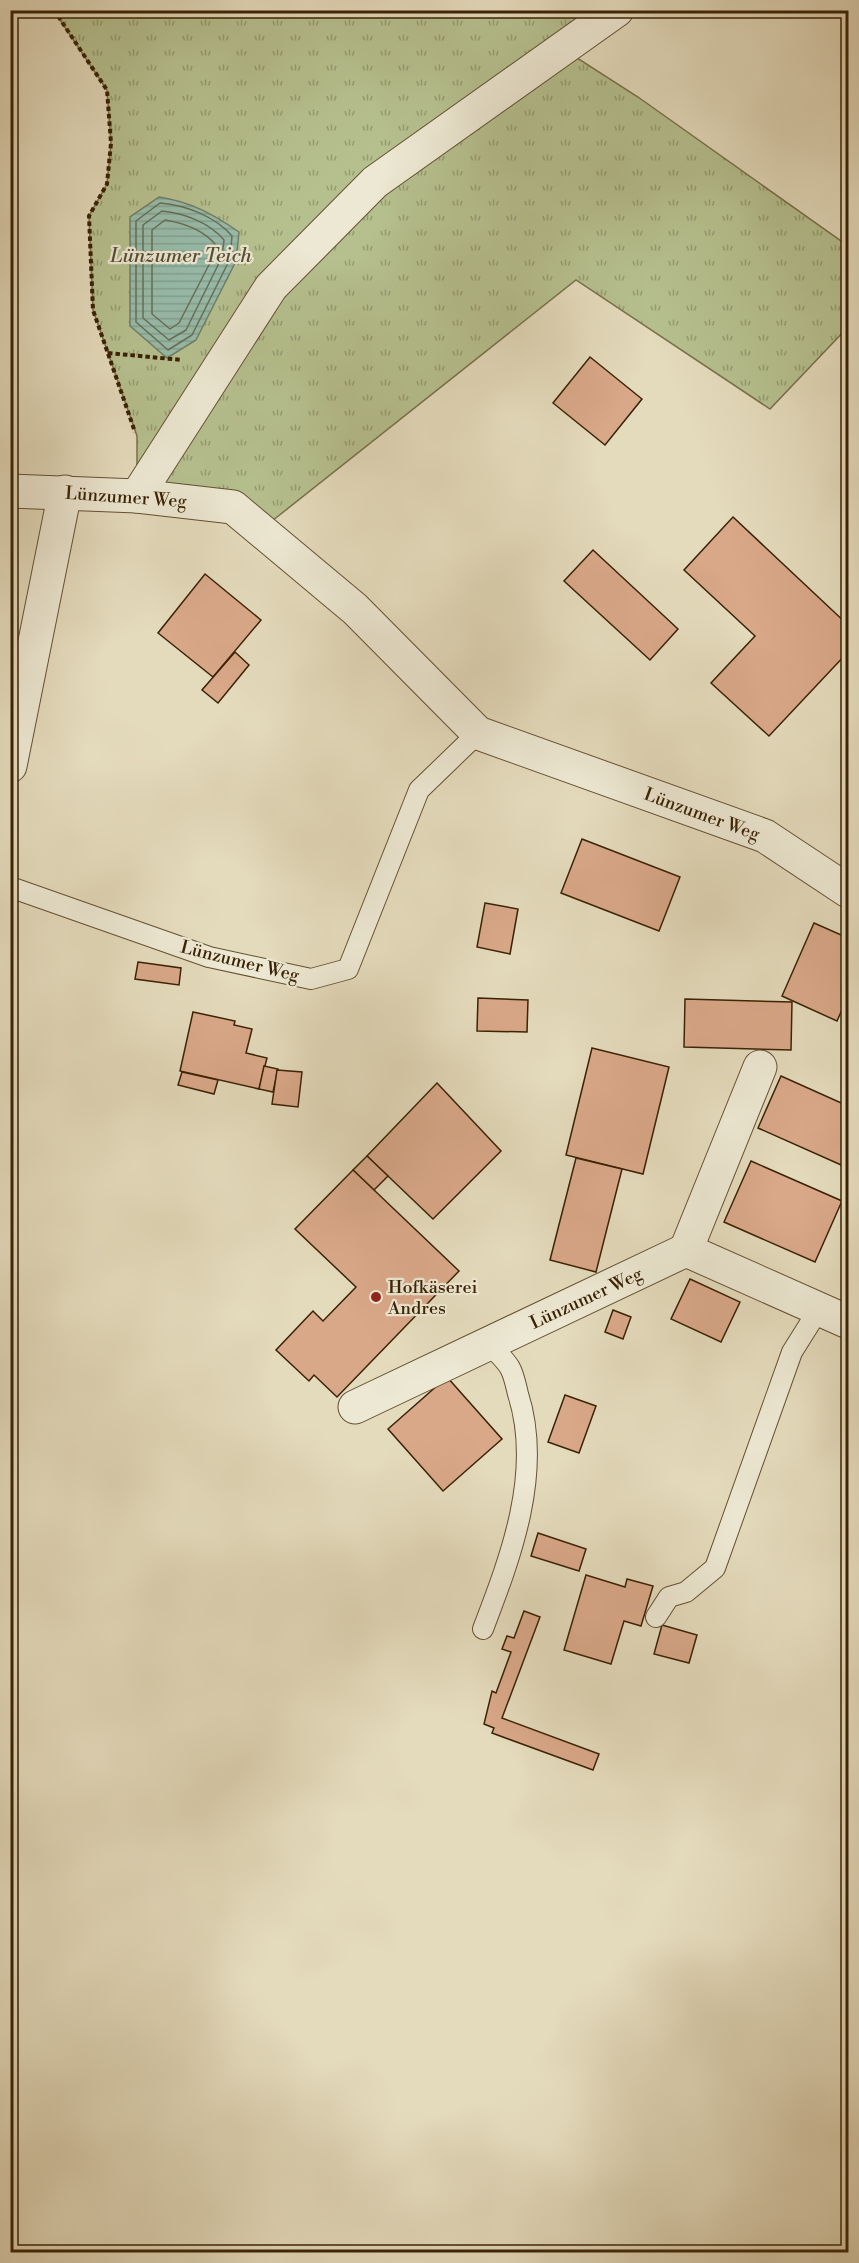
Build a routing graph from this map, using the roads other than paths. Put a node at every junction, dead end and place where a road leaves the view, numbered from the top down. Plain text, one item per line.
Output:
1 (618, 10) edge
2 (10, 491) edge
3 (65, 492) junction
4 (136, 496) junction
5 (478, 733) junction
6 (10, 766) edge
7 (10, 887) edge
8 (849, 891) edge
9 (760, 1066) dead end
10 (687, 1250) junction
11 (834, 1316) edge
12 (489, 1344) junction
13 (355, 1407) dead end
14 (656, 1617) dead end
15 (483, 1629) dead end

1 - 4 street
2 - 3 street, Lünzumer Weg
3 - 4 street, Lünzumer Weg
3 - 6 street
4 - 5 street, Lünzumer Weg
5 - 7 lane, Lünzumer Weg
5 - 8 street, Lünzumer Weg
9 - 10 street
10 - 11 street
10 - 12 street, Lünzumer Weg
11 - 14 lane
12 - 13 street, Lünzumer Weg
12 - 15 lane

